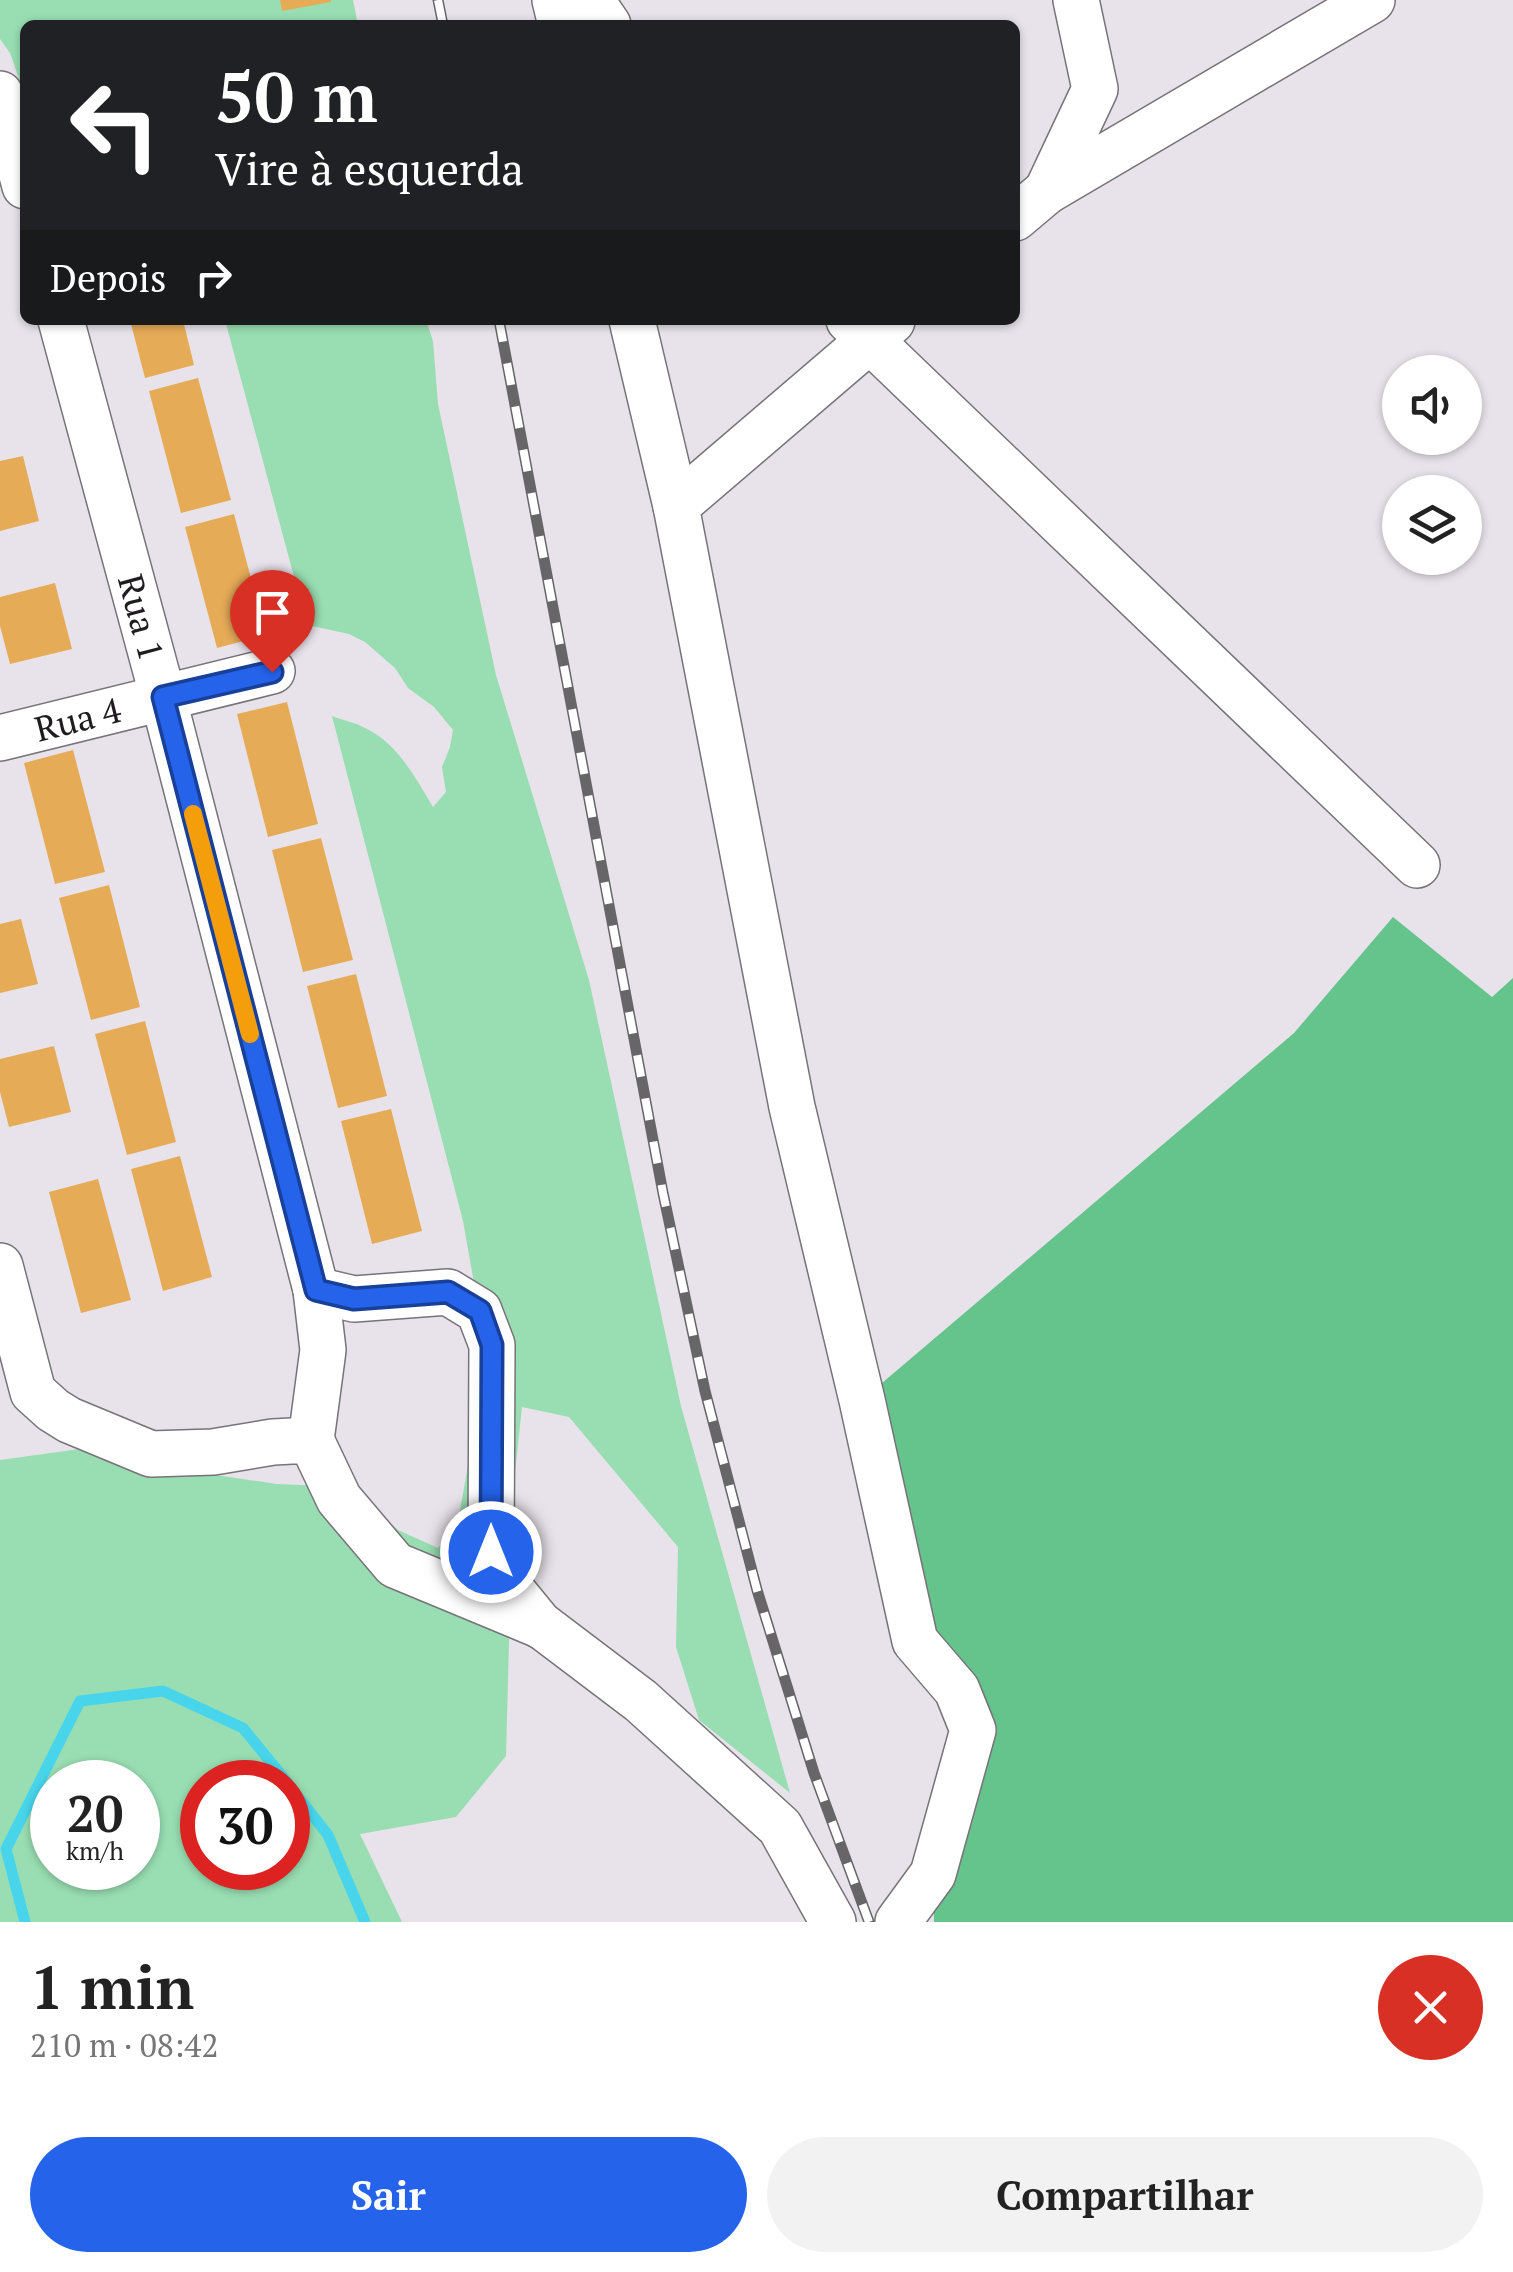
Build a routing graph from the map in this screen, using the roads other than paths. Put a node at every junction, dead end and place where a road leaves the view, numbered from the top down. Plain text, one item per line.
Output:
1 (1076, 0) edge
2 (1372, 0) edge
3 (0, 94) edge
4 (20, 168) edge
5 (1031, 205) edge
6 (62, 325) edge
7 (633, 325) edge
8 (871, 327) edge
9 (676, 506) junction
10 (272, 672) dead end
11 (163, 697) junction
12 (0, 738) edge
13 (1417, 865) dead end
14 (0, 1266) edge
15 (316, 1290) junction
16 (310, 1440) junction
17 (542, 1626) junction
18 (934, 1874) junction
19 (833, 1922) edge
20 (898, 1922) edge
21 (934, 1922) edge

1 - 5 street
2 - 5 street
3 - 4 street
6 - 11 street, Rua 1
7 - 9 street
8 - 9 street
8 - 13 street
9 - 18 street
10 - 11 street, Rua 4
11 - 12 street, Rua 4
11 - 15 street, Rua 1
14 - 16 street
15 - 16 street, Rua 1
15 - 17 street
16 - 17 street
17 - 19 street
18 - 20 street
18 - 21 street

